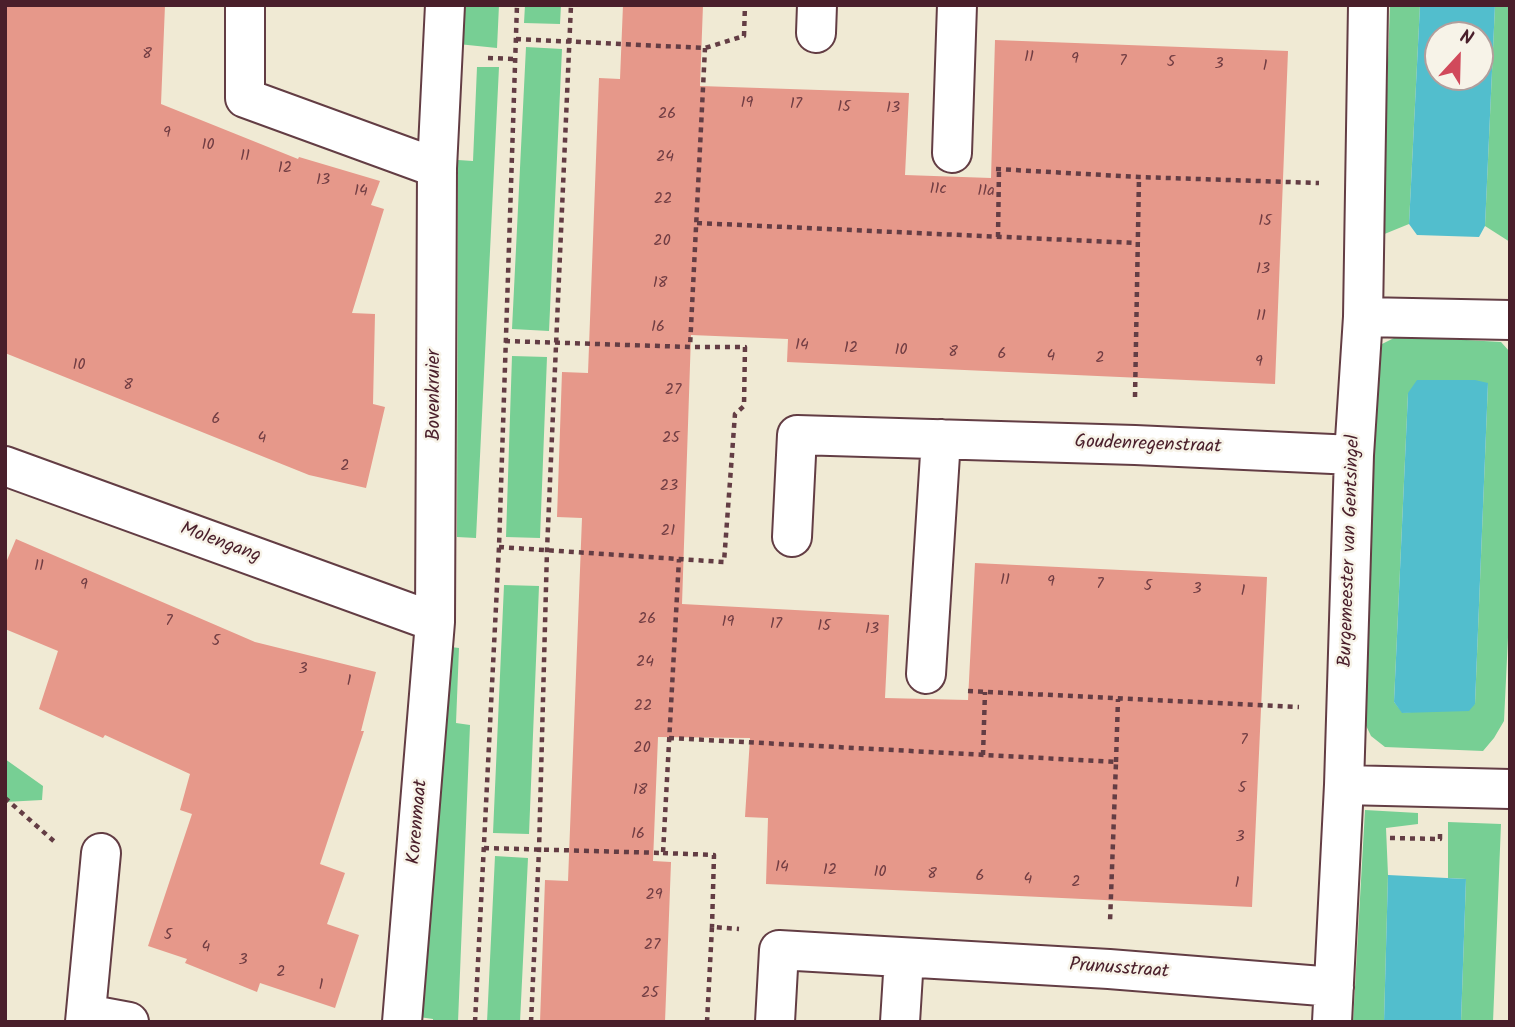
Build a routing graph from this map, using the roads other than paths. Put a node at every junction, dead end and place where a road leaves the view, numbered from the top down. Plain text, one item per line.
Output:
1 (245, 5) edge
2 (445, 5) edge
3 (957, 5) edge
4 (1368, 5) edge
5 (952, 153) road end
6 (437, 168) junction
7 (1363, 317) junction
8 (1510, 320) edge
9 (941, 439) junction
10 (1354, 455) junction
11 (5, 466) edge
12 (792, 537) dead end
13 (435, 622) junction
14 (926, 674) road end
15 (1344, 785) junction
16 (1510, 789) edge
17 (101, 853) road end
18 (904, 958) junction
19 (1333, 1004) edge
20 (85, 1018) edge
21 (129, 1022) edge
22 (402, 1022) edge
23 (775, 1022) edge
24 (900, 1022) edge

1 - 6 street
2 - 6 street, Bovenkruier
3 - 5 street
4 - 7 street, Burgemeester van Gentsingel
6 - 13 street, Bovenkruier
7 - 8 street
7 - 10 street, Burgemeester van Gentsingel
9 - 10 street, Goudenregenstraat
9 - 12 street, Goudenregenstraat
9 - 14 street
10 - 15 street, Burgemeester van Gentsingel
11 - 13 street, Molengang
13 - 22 street, Korenmaat
15 - 16 street
15 - 19 street, Burgemeester van Gentsingel
17 - 20 street
18 - 19 street, Prunusstraat
18 - 23 street, Prunusstraat
18 - 24 street
20 - 21 street

